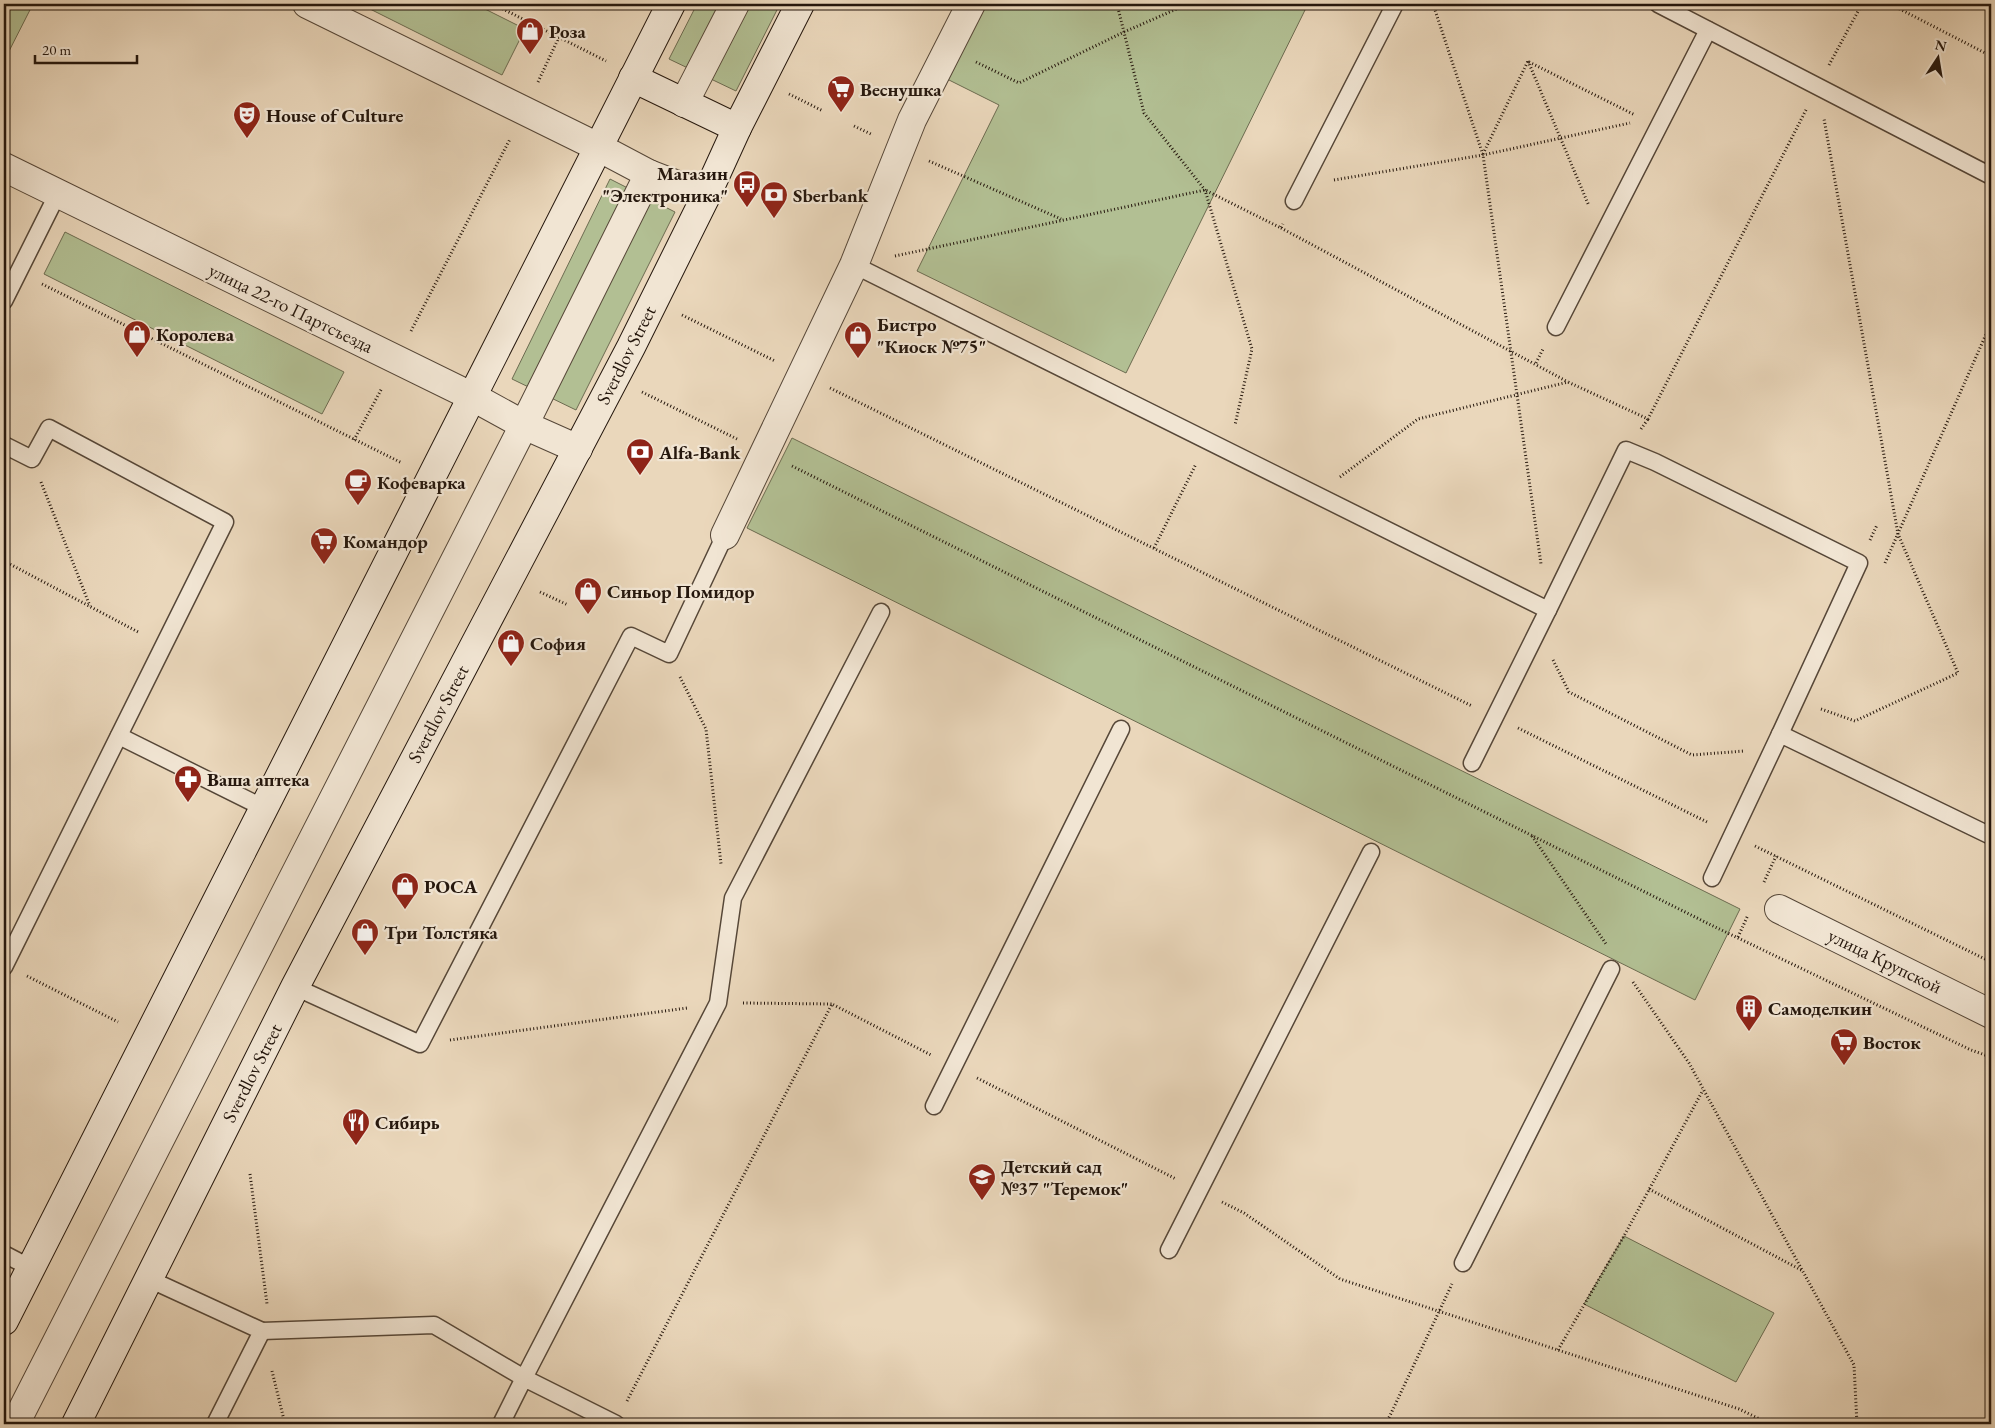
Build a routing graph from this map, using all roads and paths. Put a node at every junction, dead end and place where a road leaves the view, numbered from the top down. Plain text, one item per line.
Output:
1 (307, 4) edge
2 (493, 4) edge
3 (671, 4) edge
4 (735, 4) edge
5 (800, 4) edge
6 (971, 4) edge
7 (1117, 4) edge
8 (1188, 4) edge
9 (1395, 4) edge
10 (1433, 4) edge
11 (1658, 4) edge
12 (1862, 4) edge
13 (1890, 4) edge
14 (1708, 30) junction
15 (1124, 32) junction
16 (560, 37) junction
17 (948, 48) junction
18 (1991, 56) edge
19 (606, 61) dead end
20 (1528, 61) junction
21 (633, 78) junction
22 (1818, 86) junction
23 (788, 94) dead end
24 (684, 103) junction
25 (524, 110) junction
26 (823, 111) dead end
27 (1652, 123) junction
28 (854, 126) dead end
29 (737, 128) junction
30 (1560, 138) junction
31 (598, 146) junction
32 (900, 149) junction
33 (1483, 155) junction
34 (4, 167) edge
35 (649, 174) junction
36 (1991, 176) edge
37 (1302, 185) junction
38 (1205, 190) junction
39 (58, 193) junction
40 (706, 196) junction
41 (1294, 201) joint
42 (1061, 219) junction
43 (1281, 228) junction
44 (1602, 237) junction
45 (854, 265) junction
46 (18, 272) junction
47 (4, 301) edge
48 (679, 314) dead end
49 (1991, 324) edge
50 (1556, 327) dead end
51 (1509, 350) junction
52 (397, 359) junction
53 (802, 375) junction
54 (1568, 382) junction
55 (640, 391) dead end
56 (1516, 395) junction
57 (473, 396) junction
58 (524, 425) junction
59 (354, 440) junction
60 (1206, 442) junction
61 (4, 445) edge
62 (578, 449) junction
63 (764, 453) junction
64 (1229, 453) junction
65 (32, 459) junction
66 (402, 463) dead end
67 (1316, 495) junction
68 (1898, 534) junction
69 (725, 536) joint
70 (1154, 548) junction
71 (4, 561) edge
72 (540, 592) dead end
73 (568, 605) dead end
74 (90, 607) junction
75 (1548, 610) junction
76 (880, 612) dead end
77 (1538, 630) junction
78 (164, 646) junction
79 (669, 654) junction
80 (1820, 709) dead end
81 (1493, 716) junction
82 (1120, 729) dead end
83 (119, 736) junction
84 (1777, 741) junction
85 (1472, 763) dead end
86 (264, 808) junction
87 (1733, 834) junction
88 (1991, 836) edge
89 (1371, 852) dead end
90 (1712, 878) dead end
91 (741, 883) junction
92 (1779, 910) dead end
93 (1991, 962) edge
94 (4, 966) edge
95 (1611, 969) dead end
96 (295, 987) junction
97 (718, 1003) junction
98 (832, 1004) junction
99 (1991, 1014) edge
100 (118, 1022) dead end
101 (420, 1044) junction
102 (1991, 1056) edge
103 (1689, 1063) dead end
104 (953, 1066) junction
105 (1703, 1089) junction
106 (934, 1106) dead end
107 (250, 1174) dead end
108 (1649, 1189) junction
109 (1199, 1191) junction
110 (1169, 1250) dead end
111 (4, 1254) edge
112 (1463, 1263) joint
113 (31, 1268) junction
114 (1803, 1271) junction
115 (149, 1279) junction
116 (1439, 1311) junction
117 (4, 1322) edge
118 (262, 1331) junction
119 (1558, 1350) junction
120 (524, 1378) junction
121 (15, 1424) edge
122 (76, 1424) edge
123 (215, 1424) edge
124 (285, 1424) edge
125 (501, 1424) edge
126 (616, 1424) edge
127 (1386, 1424) edge
128 (1770, 1424) edge
129 (1857, 1424) edge

1 - 25 street
2 - 16 path
3 - 21 street
4 - 24 street
5 - 29 street, Sverdlov Street
6 - 17 street
7 - 15 path
8 - 15 path
9 - 37 lane
10 - 33 path
11 - 14 lane
12 - 22 path
13 - 18 path
14 - 22 lane
14 - 27 lane
15 - 17 path
15 - 38 path
16 - 19 path
16 - 25 path
17 - 32 street
20 - 27 path
20 - 30 path
20 - 33 path
21 - 24 street
21 - 31 street
22 - 36 lane
22 - 54 path
22 - 68 path
23 - 26 path
24 - 29 street
25 - 31 street
25 - 52 path
27 - 30 path
27 - 44 lane
28 - 32 path
29 - 40 street, Sverdlov Street
30 - 33 path
30 - 44 path
31 - 35 street
31 - 57 street
32 - 42 path
32 - 45 street
33 - 37 path
33 - 51 path
34 - 39 street, улица 22-го Партсъезда
35 - 40 street
35 - 58 street
37 - 41 lane
38 - 42 path
38 - 43 path
38 - 64 path
39 - 46 lane
39 - 52 street, улица 22-го Партсъезда
40 - 62 street, Sverdlov Street
41 - 43 path
42 - 45 path
43 - 51 path
44 - 50 lane
45 - 53 street
45 - 60 lane
46 - 47 lane
46 - 59 path
48 - 53 path
49 - 68 path
51 - 54 path
51 - 56 path
52 - 57 street, улица 22-го Партсъезда
52 - 59 path
53 - 63 street
53 - 70 path
54 - 56 path
55 - 63 path
56 - 67 path
56 - 75 path
57 - 58 street, улица 22-го Партсъезда
57 - 86 street
58 - 62 street, улица 22-го Партсъезда
58 - 121 street
59 - 66 path
60 - 64 lane
60 - 70 path
61 - 65 lane
62 - 96 street, Sverdlov Street
63 - 69 street
63 - 102 path
64 - 67 lane
65 - 74 path
65 - 78 lane
67 - 75 lane
68 - 80 path
69 - 79 lane
70 - 81 path
71 - 74 path
72 - 73 path
74 - 78 path
75 - 77 lane
75 - 84 lane
76 - 91 lane
77 - 81 lane
77 - 84 path
78 - 83 lane
79 - 91 path
79 - 101 lane
81 - 85 lane
81 - 87 path
82 - 104 lane
83 - 86 lane
83 - 94 lane
84 - 87 lane
84 - 88 lane
86 - 113 street
87 - 90 lane
87 - 93 path
89 - 109 lane
91 - 97 lane
92 - 99 street, улица Крупской
94 - 100 path
95 - 112 lane
96 - 101 lane
96 - 115 street, Sverdlov Street
97 - 98 path
97 - 101 path
97 - 120 lane
98 - 104 path
98 - 126 path
103 - 105 path
104 - 106 lane
104 - 109 path
105 - 108 path
105 - 114 path
107 - 118 path
108 - 114 path
108 - 119 path
109 - 110 lane
109 - 116 path
111 - 113 lane
112 - 116 path
113 - 117 street
114 - 129 path
115 - 118 lane
115 - 122 street, Sverdlov Street
116 - 119 path
116 - 127 path
118 - 120 lane
118 - 123 lane
118 - 124 path
119 - 128 path
120 - 125 lane
120 - 126 lane

